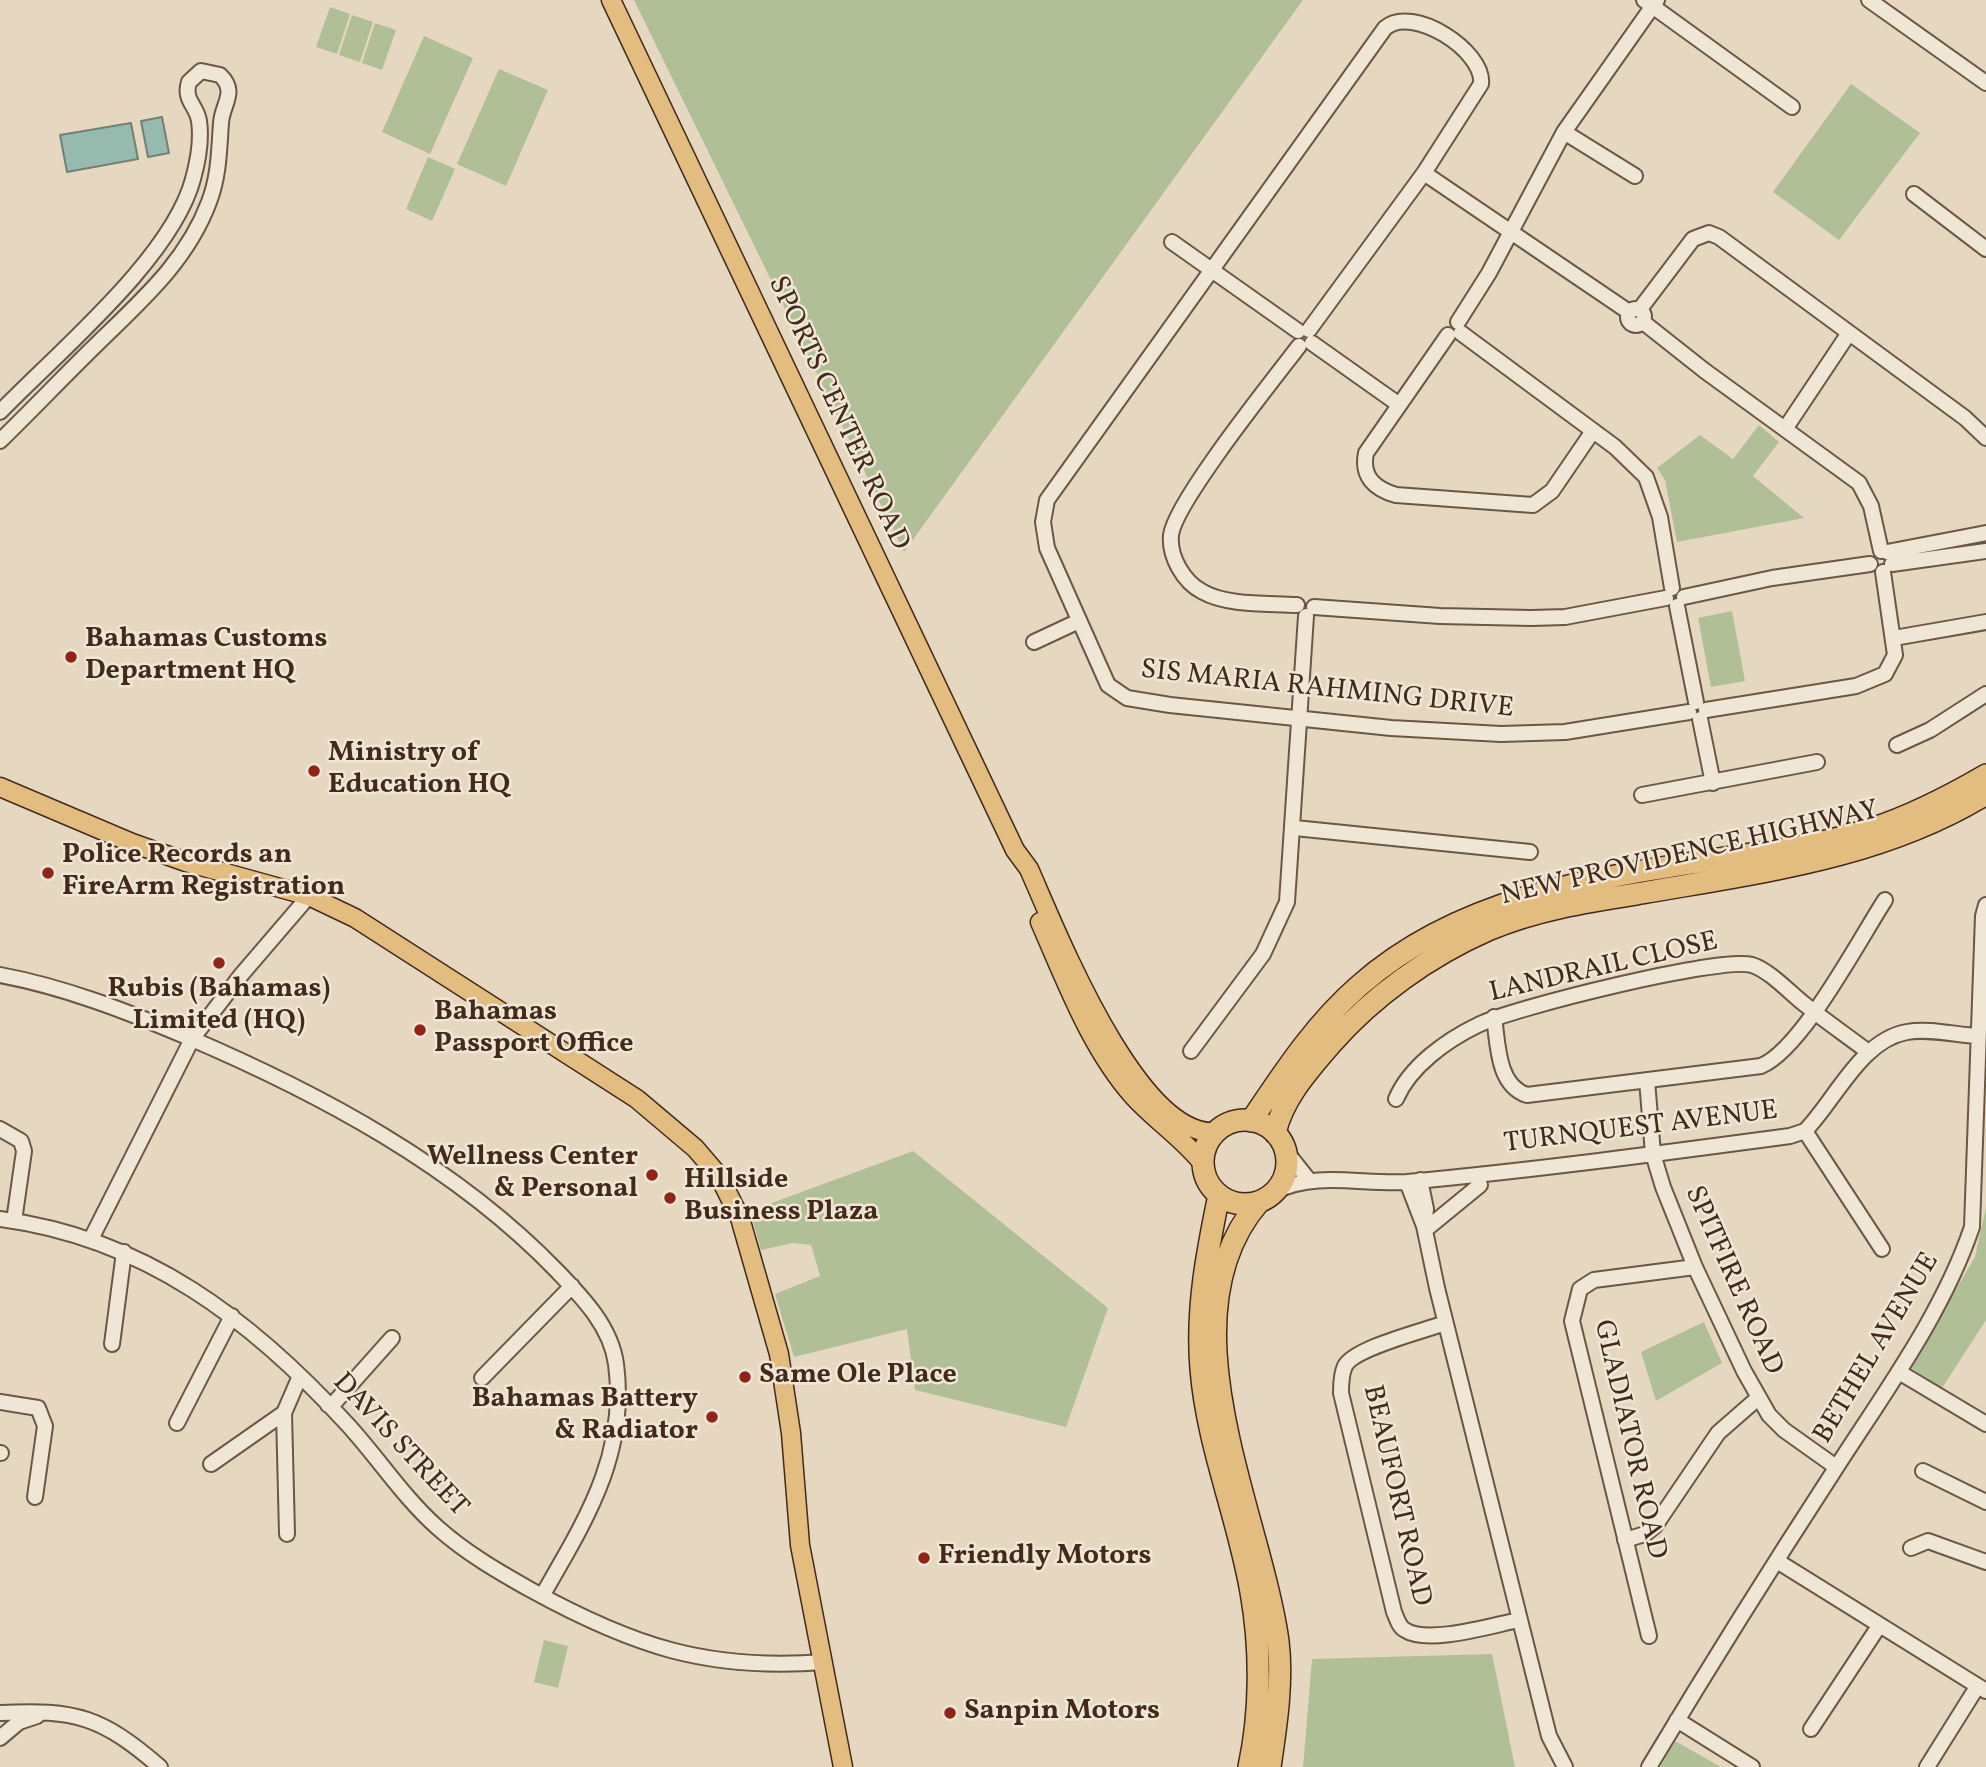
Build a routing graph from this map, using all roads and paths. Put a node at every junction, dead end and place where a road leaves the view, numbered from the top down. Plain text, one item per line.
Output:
1 (611, 0) edge
2 (1868, 0) edge
3 (1651, 2) edge
4 (1986, 83) edge
5 (1792, 107) dead end
6 (1564, 132) junction
7 (1424, 173) junction
8 (1635, 176) dead end
9 (1914, 194) dead end
10 (1510, 230) junction
11 (1172, 242) dead end
12 (1986, 248) edge
13 (1212, 270) junction
14 (1637, 314) junction
15 (1456, 330) junction
16 (1849, 333) junction
17 (1305, 337) junction
18 (1398, 404) junction
19 (0, 412) edge
20 (1785, 429) junction
21 (1593, 431) junction
22 (1986, 438) edge
23 (0, 441) edge
24 (1986, 533) edge
25 (1986, 551) edge
26 (1886, 560) junction
27 (1675, 597) junction
28 (1306, 609) junction
29 (1079, 621) junction
30 (1986, 622) edge
31 (1894, 638) junction
32 (1034, 642) dead end
33 (1986, 694) edge
34 (1698, 711) junction
35 (1300, 718) junction
36 (1897, 745) dead end
37 (1817, 762) dead end
38 (1986, 775) edge
39 (1713, 783) junction
40 (0, 787) edge
41 (1986, 794) edge
42 (1642, 795) dead end
43 (1294, 828) junction
44 (1015, 850) junction
45 (1530, 852) dead end
46 (309, 896) junction
47 (1885, 900) dead end
48 (1986, 905) edge
49 (0, 975) edge
50 (1814, 1011) junction
51 (1494, 1017) junction
52 (1978, 1036) junction
53 (192, 1039) junction
54 (1191, 1051) dead end
55 (1867, 1051) junction
56 (1647, 1080) junction
57 (1396, 1098) dead end
58 (1251, 1121) junction
59 (0, 1129) edge
60 (1805, 1131) junction
61 (1216, 1132) junction
62 (1280, 1141) junction
63 (1653, 1154) junction
64 (1204, 1165) junction
65 (1308, 1179) junction
66 (1413, 1181) junction
67 (1480, 1185) dead end
68 (1219, 1195) junction
69 (1267, 1197) junction
70 (7, 1220) edge
71 (1425, 1228) junction
72 (91, 1239) junction
73 (1882, 1249) dead end
74 (124, 1252) junction
75 (1695, 1266) junction
76 (572, 1286) junction
77 (232, 1316) junction
78 (1446, 1323) junction
79 (392, 1338) dead end
80 (112, 1344) dead end
81 (1899, 1372) junction
82 (300, 1376) junction
83 (482, 1378) dead end
84 (1758, 1398) junction
85 (0, 1402) edge
86 (328, 1405) junction
87 (284, 1413) junction
88 (177, 1423) dead end
89 (1986, 1424) edge
90 (211, 1464) dead end
91 (1836, 1467) junction
92 (1923, 1471) dead end
93 (34, 1497) dead end
94 (1986, 1502) edge
95 (286, 1534) dead end
96 (1626, 1540) junction
97 (1911, 1548) dead end
98 (1777, 1561) junction
99 (1986, 1562) edge
100 (542, 1596) junction
101 (1519, 1620) junction
102 (1879, 1626) junction
103 (1649, 1636) dead end
104 (824, 1662) junction
105 (1982, 1689) edge
106 (53, 1711) junction
107 (0, 1713) edge
108 (1677, 1720) junction
109 (1811, 1729) dead end
110 (0, 1738) edge
111 (160, 1767) edge
112 (843, 1767) edge
113 (1250, 1767) edge
114 (1270, 1767) edge
115 (1564, 1767) edge
116 (1649, 1767) edge
117 (1752, 1767) edge
118 (1927, 1767) edge

1 - 44 main road, SPORTS CENTER ROAD
2 - 4 street
3 - 5 street
3 - 6 street
6 - 8 street
6 - 10 street
7 - 10 street, SIS MARIA RAHMING DRIVE
7 - 13 street, SIS MARIA RAHMING DRIVE
7 - 17 street
9 - 12 street
10 - 14 street, SIS MARIA RAHMING DRIVE
10 - 15 street
11 - 13 street
13 - 17 street
13 - 29 street, SIS MARIA RAHMING DRIVE
14 - 16 street
14 - 20 street, SIS MARIA RAHMING DRIVE
15 - 18 street
15 - 21 street
16 - 20 street
16 - 22 street
17 - 18 street
17 - 28 street
18 - 21 street
19 - 23 street
20 - 26 street, SIS MARIA RAHMING DRIVE
21 - 27 street
24 - 26 street
25 - 26 street
26 - 27 street
26 - 31 street, SIS MARIA RAHMING DRIVE
27 - 28 street
27 - 34 street
28 - 35 street
29 - 32 street
29 - 35 street, SIS MARIA RAHMING DRIVE
30 - 31 street
31 - 34 street, SIS MARIA RAHMING DRIVE
33 - 36 street
34 - 35 street, SIS MARIA RAHMING DRIVE
34 - 39 street
35 - 43 street
37 - 39 street
38 - 58 highway, NEW PROVIDENCE HIGHWAY
39 - 42 street
40 - 46 main road
41 - 62 highway, NEW PROVIDENCE HIGHWAY
43 - 45 street
43 - 54 street
44 - 61 main road, SPORTS CENTER ROAD
44 - 64 main road, SPORTS CENTER ROAD
46 - 53 street
46 - 104 main road
47 - 50 street
48 - 52 street, BETHEL AVENUE
49 - 53 street
50 - 51 street, LANDRAIL CLOSE
50 - 55 street, LANDRAIL CLOSE
50 - 56 street
51 - 56 street
51 - 57 street, LANDRAIL CLOSE
52 - 55 street, TURNQUEST AVENUE
52 - 81 street, BETHEL AVENUE
53 - 72 street
53 - 76 street
55 - 60 street, TURNQUEST AVENUE
56 - 63 street, SPITFIRE ROAD
58 - 61 highway
58 - 62 highway
59 - 70 street
60 - 63 street, TURNQUEST AVENUE
60 - 73 street
61 - 64 highway
62 - 65 street
62 - 69 highway
63 - 66 street, TURNQUEST AVENUE
63 - 75 street, SPITFIRE ROAD
64 - 68 highway
65 - 66 street, TURNQUEST AVENUE
65 - 69 street
66 - 71 street
67 - 71 street
68 - 69 highway
68 - 113 highway
69 - 114 highway
70 - 72 street, DAVIS STREET
71 - 78 street
72 - 74 street, DAVIS STREET
74 - 77 street, DAVIS STREET
74 - 80 street
75 - 84 street, SPITFIRE ROAD
75 - 96 street, GLADIATOR ROAD
76 - 83 street
76 - 100 street
77 - 82 street, DAVIS STREET
77 - 88 street
78 - 101 street
78 - 101 street, BEAUFORT ROAD
79 - 86 street
81 - 89 street
81 - 91 street, BETHEL AVENUE
82 - 86 street, DAVIS STREET
82 - 87 street
84 - 91 street, SPITFIRE ROAD
84 - 96 street
85 - 93 street
86 - 100 street, DAVIS STREET
87 - 90 street
87 - 95 street
91 - 98 street, BETHEL AVENUE
92 - 94 street
96 - 103 street, GLADIATOR ROAD
97 - 99 street
98 - 102 street
98 - 108 street, BETHEL AVENUE
100 - 104 street, DAVIS STREET
101 - 115 street
102 - 105 street
102 - 109 street
104 - 112 main road
105 - 118 street
106 - 107 street
106 - 110 street
106 - 111 street
108 - 116 street, BETHEL AVENUE
108 - 117 street

